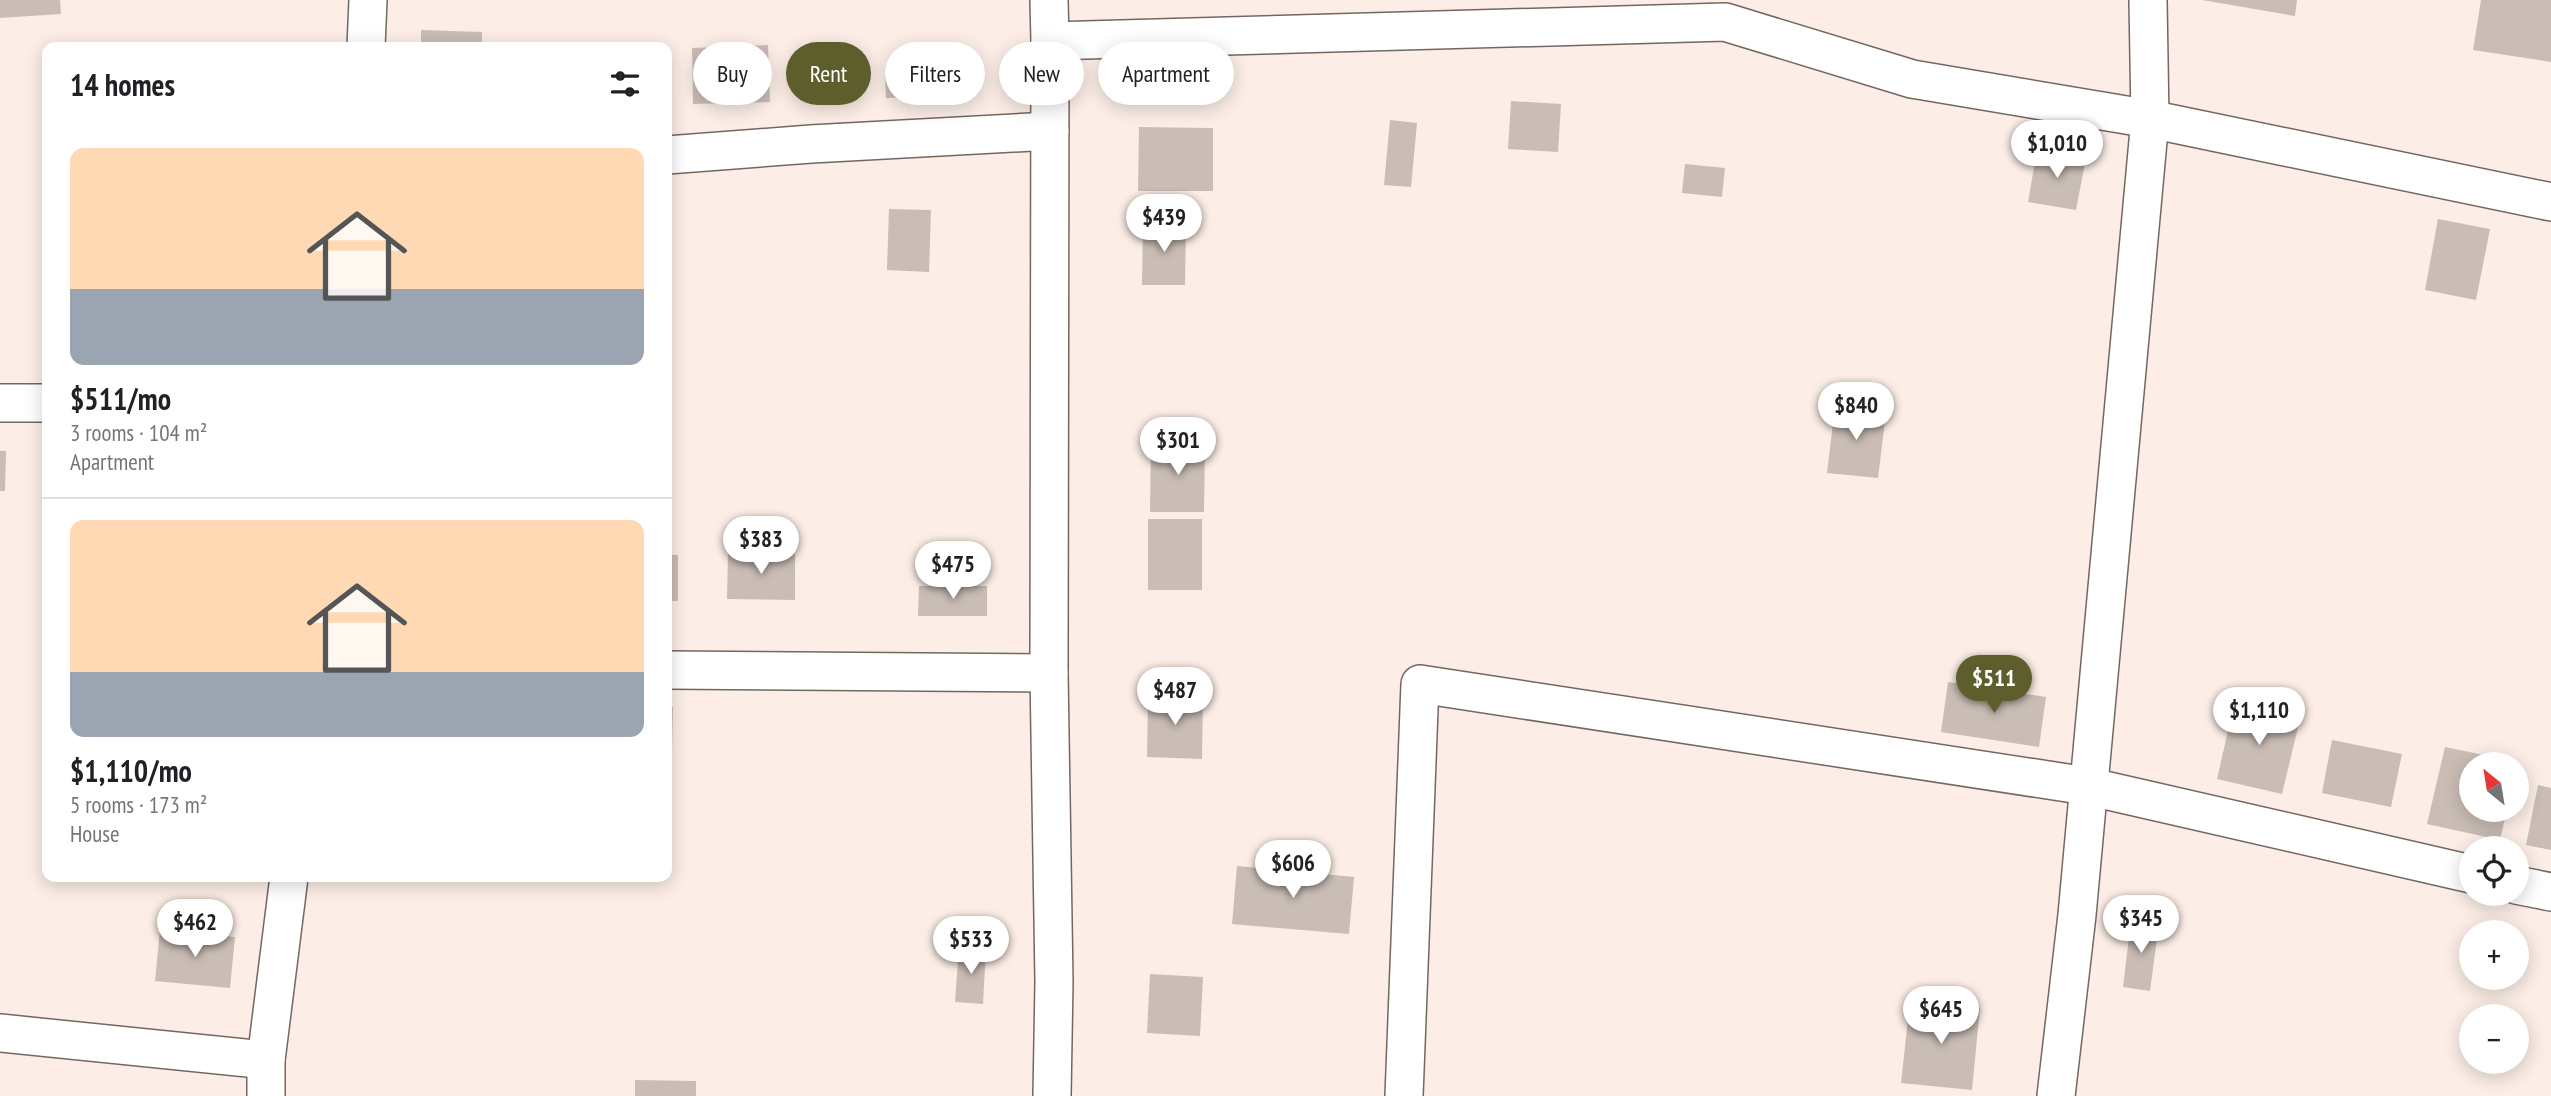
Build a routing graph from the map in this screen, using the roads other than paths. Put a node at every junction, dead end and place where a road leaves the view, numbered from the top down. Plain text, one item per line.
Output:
1 (368, 0) edge
2 (1049, 0) edge
3 (2148, 0) edge
4 (1724, 11) edge
5 (1050, 41) junction
6 (366, 42) edge
7 (2150, 119) junction
8 (1050, 131) junction
9 (672, 155) edge
10 (2551, 202) edge
11 (0, 403) edge
12 (42, 403) edge
13 (672, 670) edge
14 (1049, 673) junction
15 (2087, 786) junction
16 (2459, 871) edge
17 (288, 882) edge
18 (2529, 888) edge
19 (2551, 892) edge
20 (0, 1032) edge
21 (266, 1060) junction
22 (266, 1096) edge
23 (1052, 1096) edge
24 (1404, 1096) edge
25 (2056, 1096) edge

1 - 6 street
2 - 5 street
3 - 7 street
4 - 5 street
4 - 7 street
5 - 8 street
7 - 10 street
7 - 15 street
8 - 9 street
8 - 14 street
11 - 12 street
13 - 14 street
14 - 23 street
15 - 16 street
15 - 24 street
15 - 25 street
17 - 21 street
18 - 19 street
20 - 21 street
21 - 22 street

